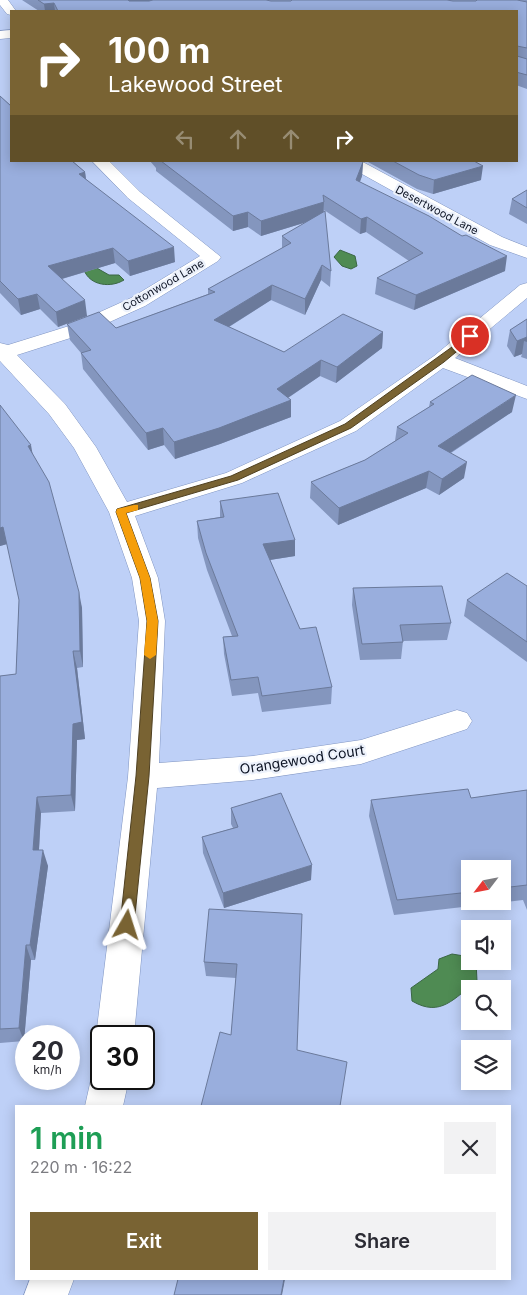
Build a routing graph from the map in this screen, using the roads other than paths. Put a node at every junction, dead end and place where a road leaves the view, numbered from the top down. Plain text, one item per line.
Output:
1 (2, 0) edge
2 (10, 11) edge
3 (101, 162) edge
4 (351, 162) edge
5 (527, 253) edge
6 (527, 289) edge
7 (2, 351) edge
8 (441, 360) junction
9 (527, 393) edge
10 (121, 512) junction
11 (457, 721) dead end
12 (143, 776) junction
13 (115, 1025) edge
14 (108, 1090) edge
15 (104, 1105) edge
16 (52, 1280) edge
17 (46, 1295) edge

1 - 2 street
3 - 7 street, Cottonwood Lane
4 - 5 street, Desertwood Lane
6 - 8 street
7 - 10 street
8 - 9 street
8 - 10 street
10 - 12 street
11 - 12 street, Orangewood Court
12 - 13 street
14 - 15 street
16 - 17 street

